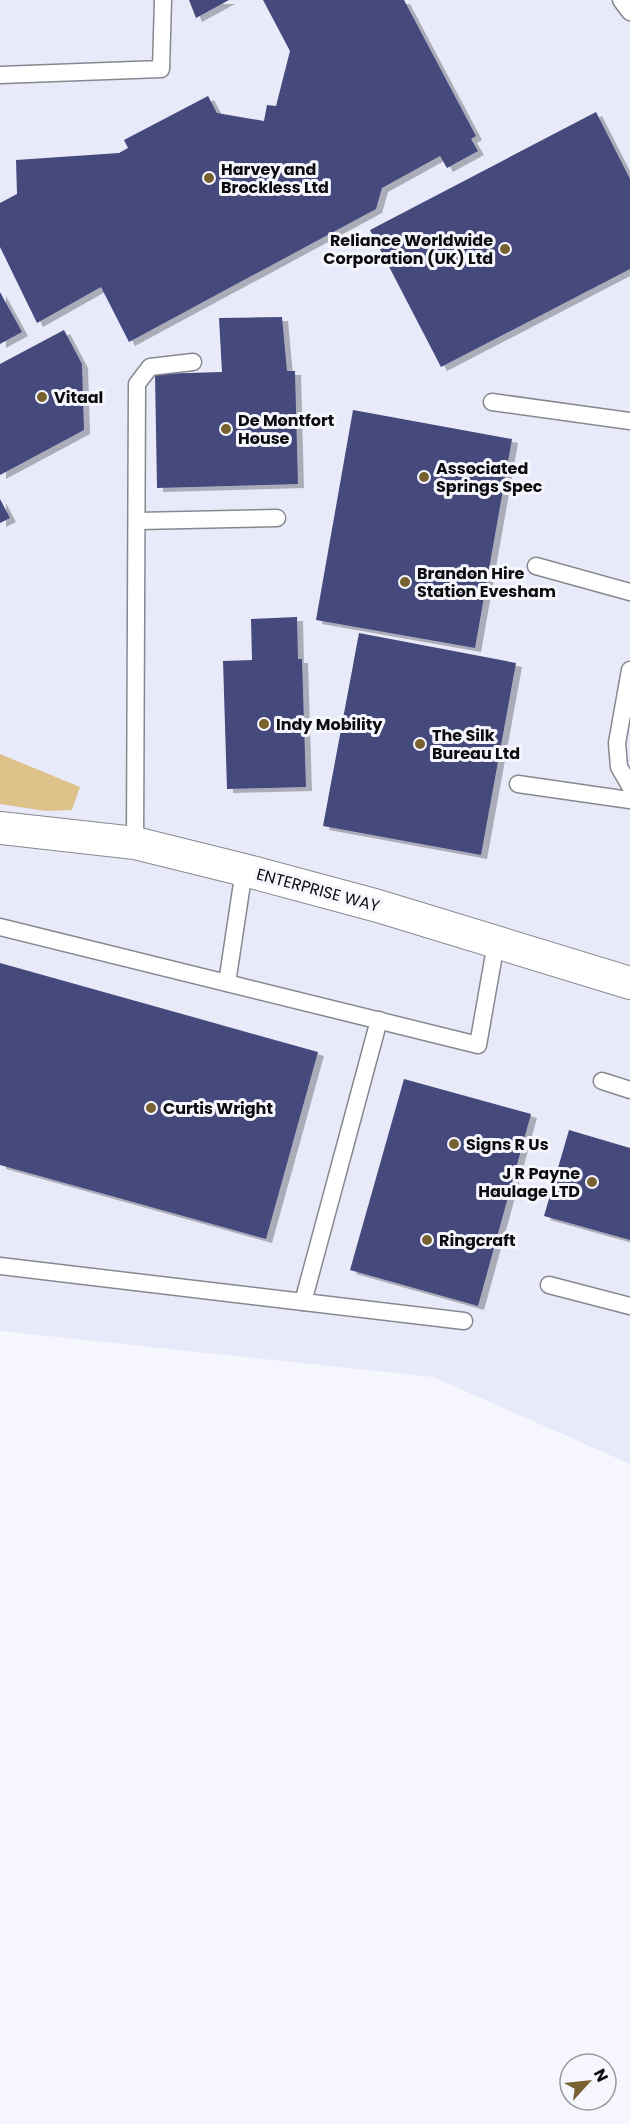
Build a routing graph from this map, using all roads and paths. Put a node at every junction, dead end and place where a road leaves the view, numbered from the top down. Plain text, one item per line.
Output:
1 (163, 0) edge
2 (621, 0) edge
3 (630, 12) edge
4 (0, 75) edge
5 (193, 362) dead end
6 (492, 402) dead end
7 (630, 421) edge
8 (278, 518) dead end
9 (138, 521) junction
10 (536, 566) dead end
11 (630, 592) edge
12 (630, 670) edge
13 (518, 784) dead end
14 (630, 786) edge
15 (630, 800) edge
16 (0, 828) edge
17 (135, 843) junction
18 (244, 870) junction
19 (0, 927) edge
20 (496, 943) junction
21 (227, 982) junction
22 (630, 983) edge
23 (379, 1020) junction
24 (602, 1081) dead end
25 (630, 1090) edge
26 (0, 1266) edge
27 (549, 1285) dead end
28 (303, 1302) junction
29 (630, 1306) edge
30 (464, 1321) dead end

1 - 4 lane
2 - 3 lane
5 - 9 lane
6 - 7 lane
8 - 9 lane
9 - 17 lane
10 - 11 lane
12 - 14 lane
13 - 15 lane
16 - 17 street, ENTERPRISE WAY
17 - 18 street, ENTERPRISE WAY
18 - 20 street, ENTERPRISE WAY
18 - 21 lane
19 - 21 lane
20 - 22 street, ENTERPRISE WAY
20 - 23 lane
21 - 23 lane
23 - 28 lane
24 - 25 lane
26 - 28 lane
27 - 29 lane
28 - 30 lane

